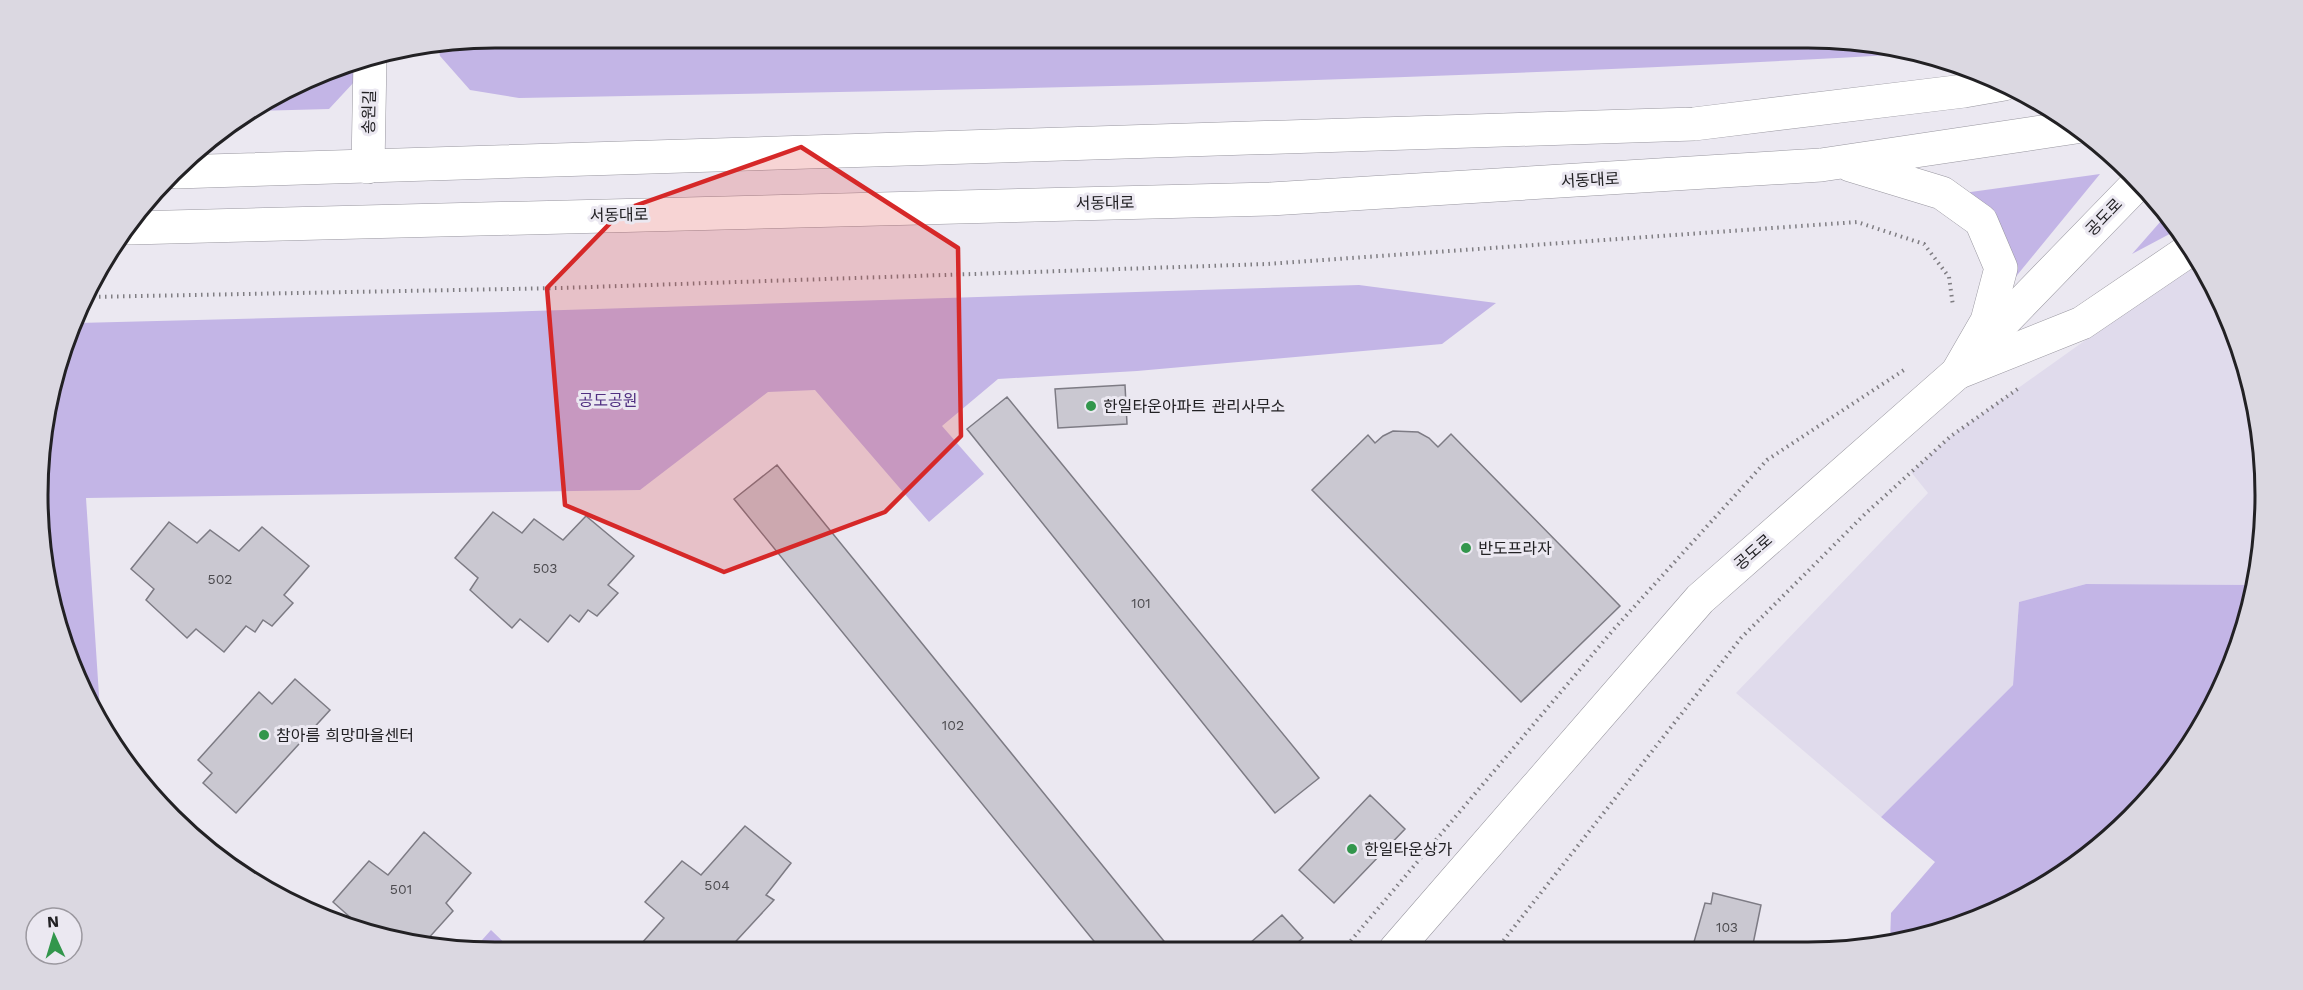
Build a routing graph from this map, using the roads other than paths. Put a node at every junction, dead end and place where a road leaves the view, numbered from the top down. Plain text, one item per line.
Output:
1 (370, 66) edge
2 (1976, 84) edge
3 (2064, 129) edge
4 (1843, 163) junction
5 (368, 167) junction
6 (187, 172) edge
7 (2133, 188) edge
8 (137, 228) edge
9 (2184, 254) edge
10 (1957, 373) junction
11 (1402, 942) edge

1 - 5 main road, 송원길
2 - 5 main road
3 - 4 main road, 서동대로
4 - 8 main road, 서동대로
4 - 10 main road
5 - 6 main road
7 - 10 main road, 공도로
9 - 10 main road
10 - 11 main road, 공도로

